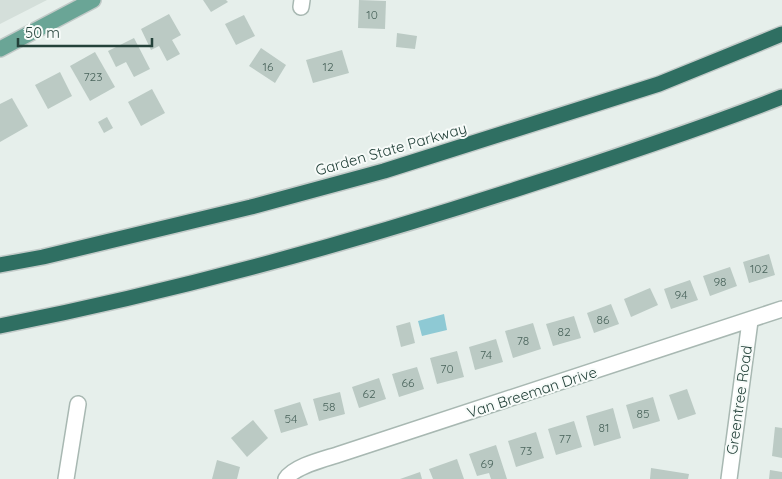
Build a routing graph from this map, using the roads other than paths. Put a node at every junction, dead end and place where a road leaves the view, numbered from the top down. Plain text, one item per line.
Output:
1 (93, 0) edge
2 (782, 34) edge
3 (0, 49) edge
4 (782, 97) edge
5 (0, 265) edge
6 (782, 309) edge
7 (750, 321) junction
8 (0, 326) edge
9 (78, 404) dead end
10 (66, 479) edge
11 (286, 479) edge
12 (729, 479) edge

1 - 3 main road
2 - 5 highway, Garden State Parkway
4 - 8 highway
6 - 7 street, Van Breeman Drive
7 - 11 street, Van Breeman Drive
7 - 12 street, Greentree Road
9 - 10 street

